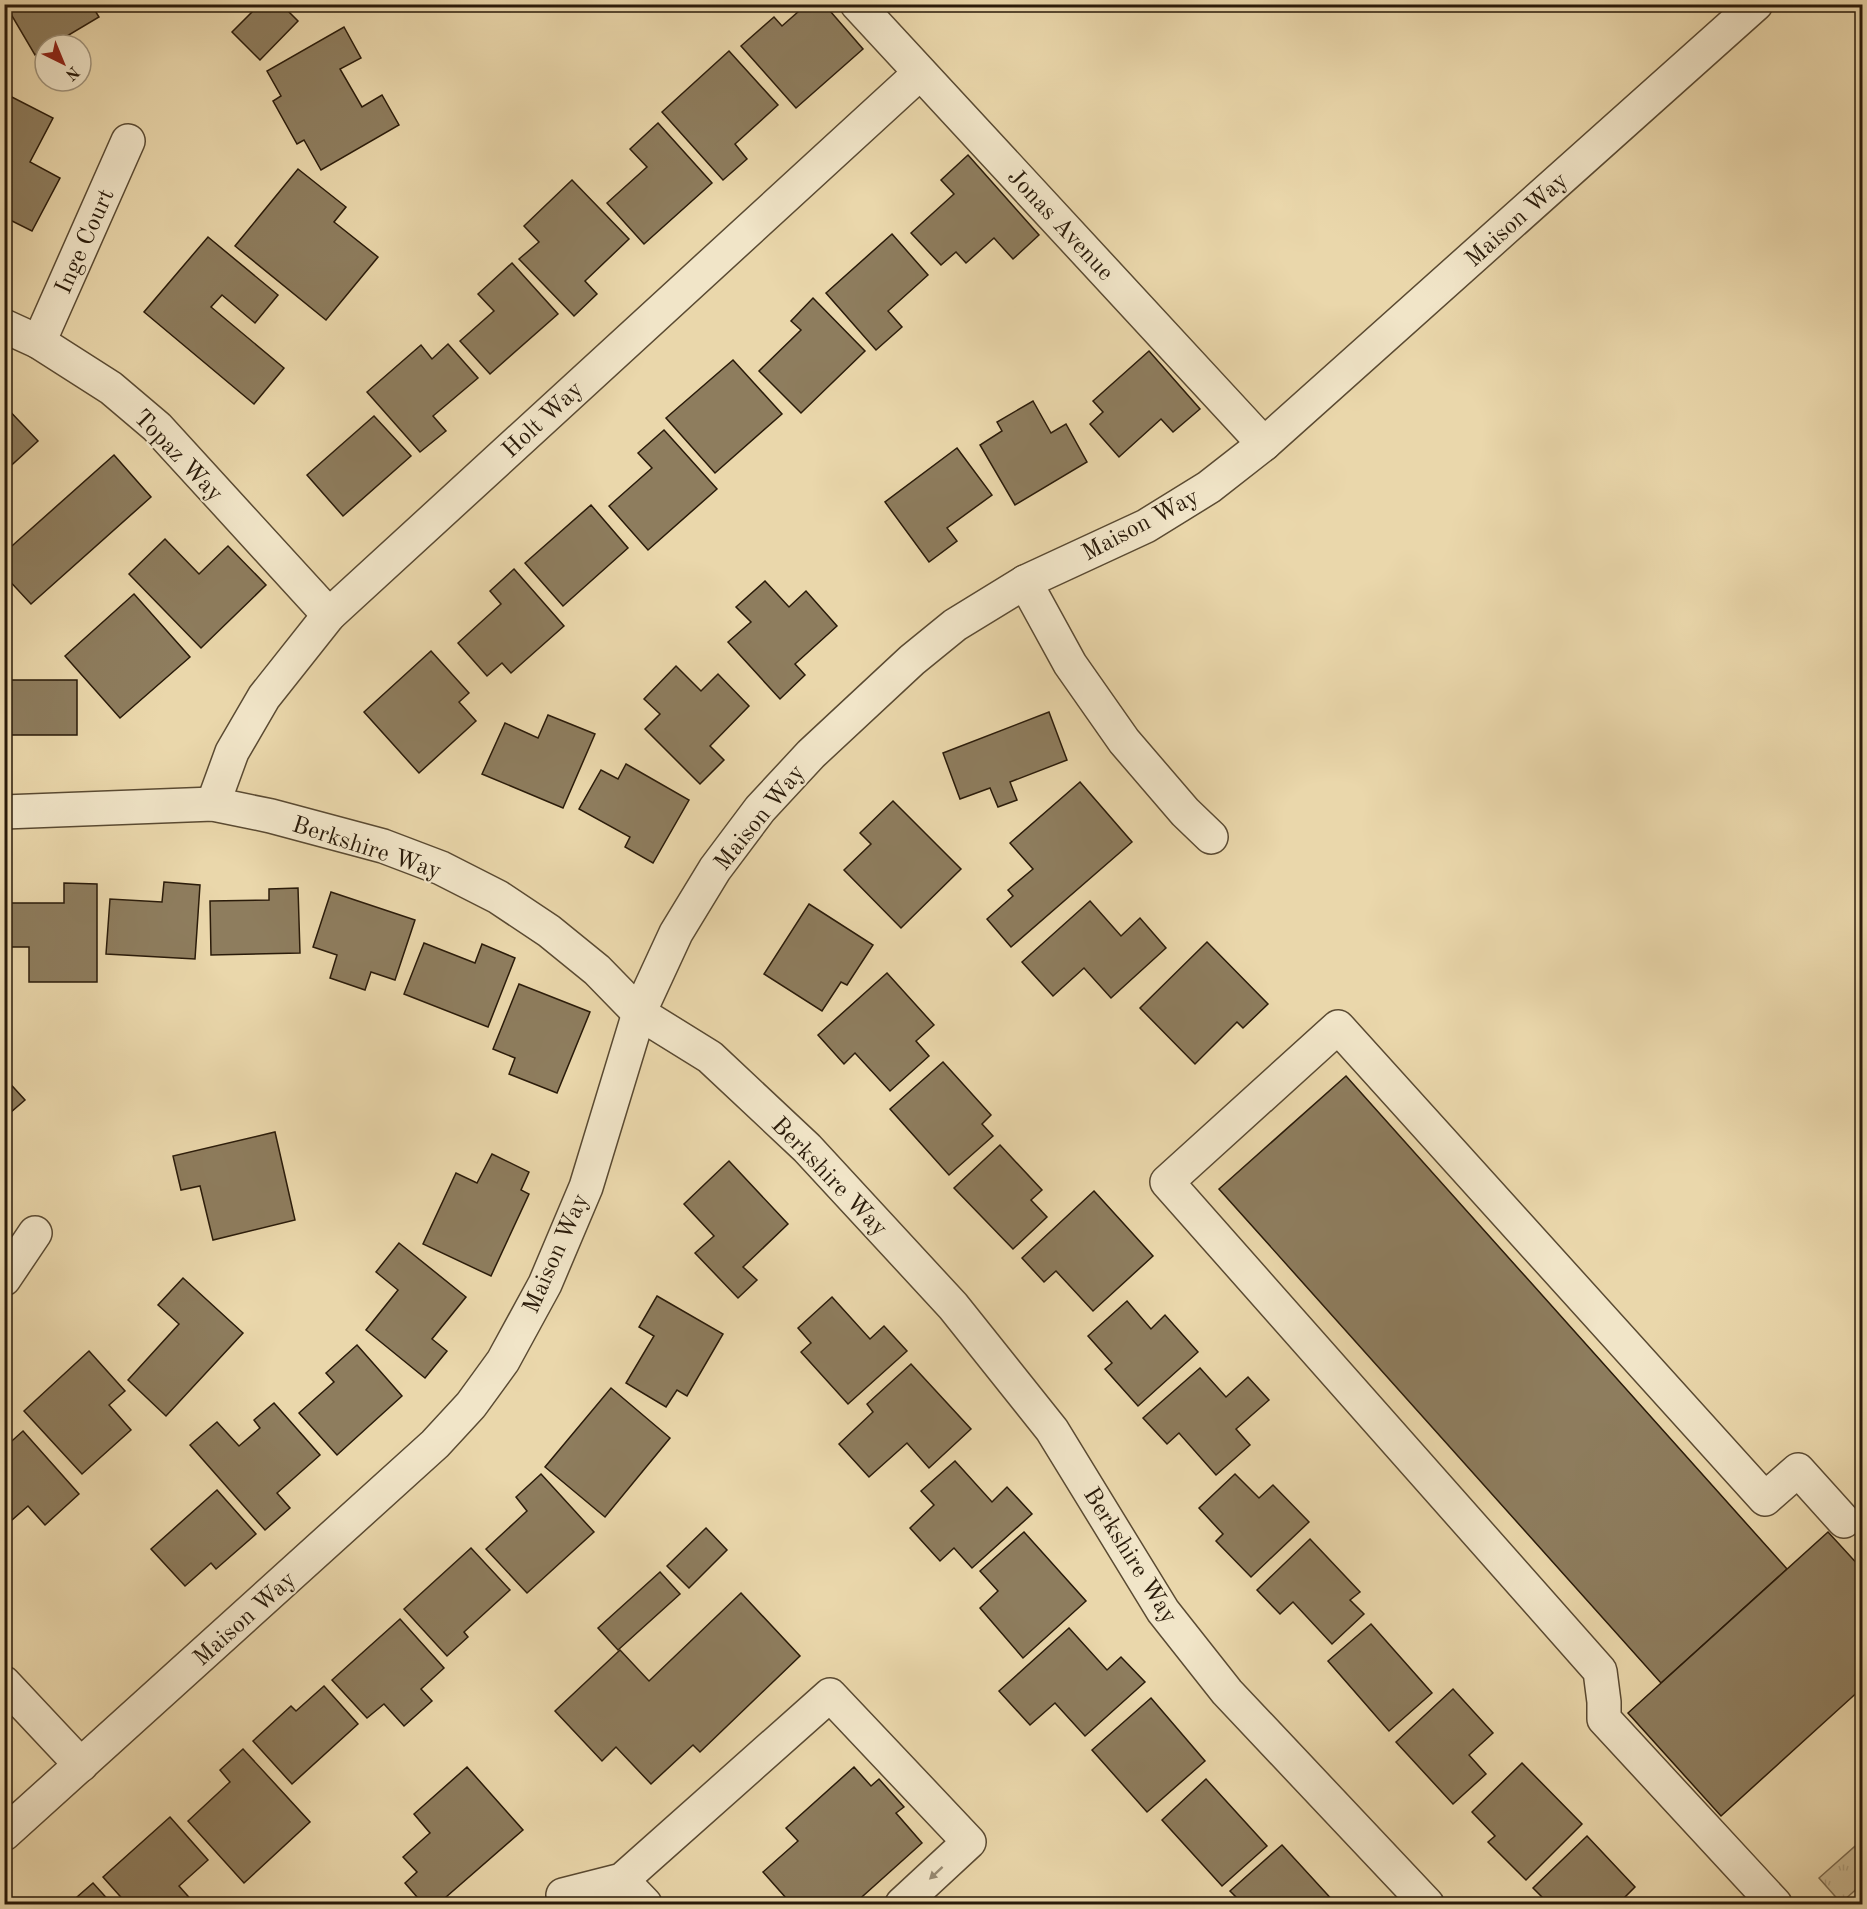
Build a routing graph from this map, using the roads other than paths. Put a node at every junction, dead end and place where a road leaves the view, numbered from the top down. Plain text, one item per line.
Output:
1 (857, 4) edge
2 (1756, 4) edge
3 (920, 73) junction
4 (128, 141) dead end
5 (4, 326) edge
6 (39, 342) junction
7 (1264, 444) junction
8 (1025, 582) junction
9 (329, 615) junction
10 (213, 804) junction
11 (4, 812) edge
12 (1211, 837) dead end
13 (639, 1013) junction
14 (35, 1233) dead end
15 (4, 1279) edge
16 (1845, 1521) dead end
17 (4, 1683) edge
18 (81, 1765) junction
19 (4, 1834) edge
20 (622, 1880) junction
21 (563, 1895) dead end
22 (645, 1905) edge
23 (902, 1905) edge
24 (1427, 1905) edge
25 (1775, 1905) edge

1 - 3 street, Jonas Avenue
2 - 7 street, Maison Way
3 - 7 street, Jonas Avenue
3 - 9 street, Holt Way
4 - 6 street, Inge Court
5 - 6 street, Topaz Way
6 - 9 street, Topaz Way
7 - 8 street, Maison Way
8 - 12 street
8 - 13 street, Maison Way
9 - 10 street, Holt Way
10 - 11 street, Berkshire Way
10 - 13 street, Berkshire Way
13 - 18 street, Maison Way
13 - 24 street, Berkshire Way
14 - 15 street
16 - 25 street
17 - 18 street
18 - 19 street, Maison Way
20 - 21 street
20 - 22 street
20 -> 23 street

